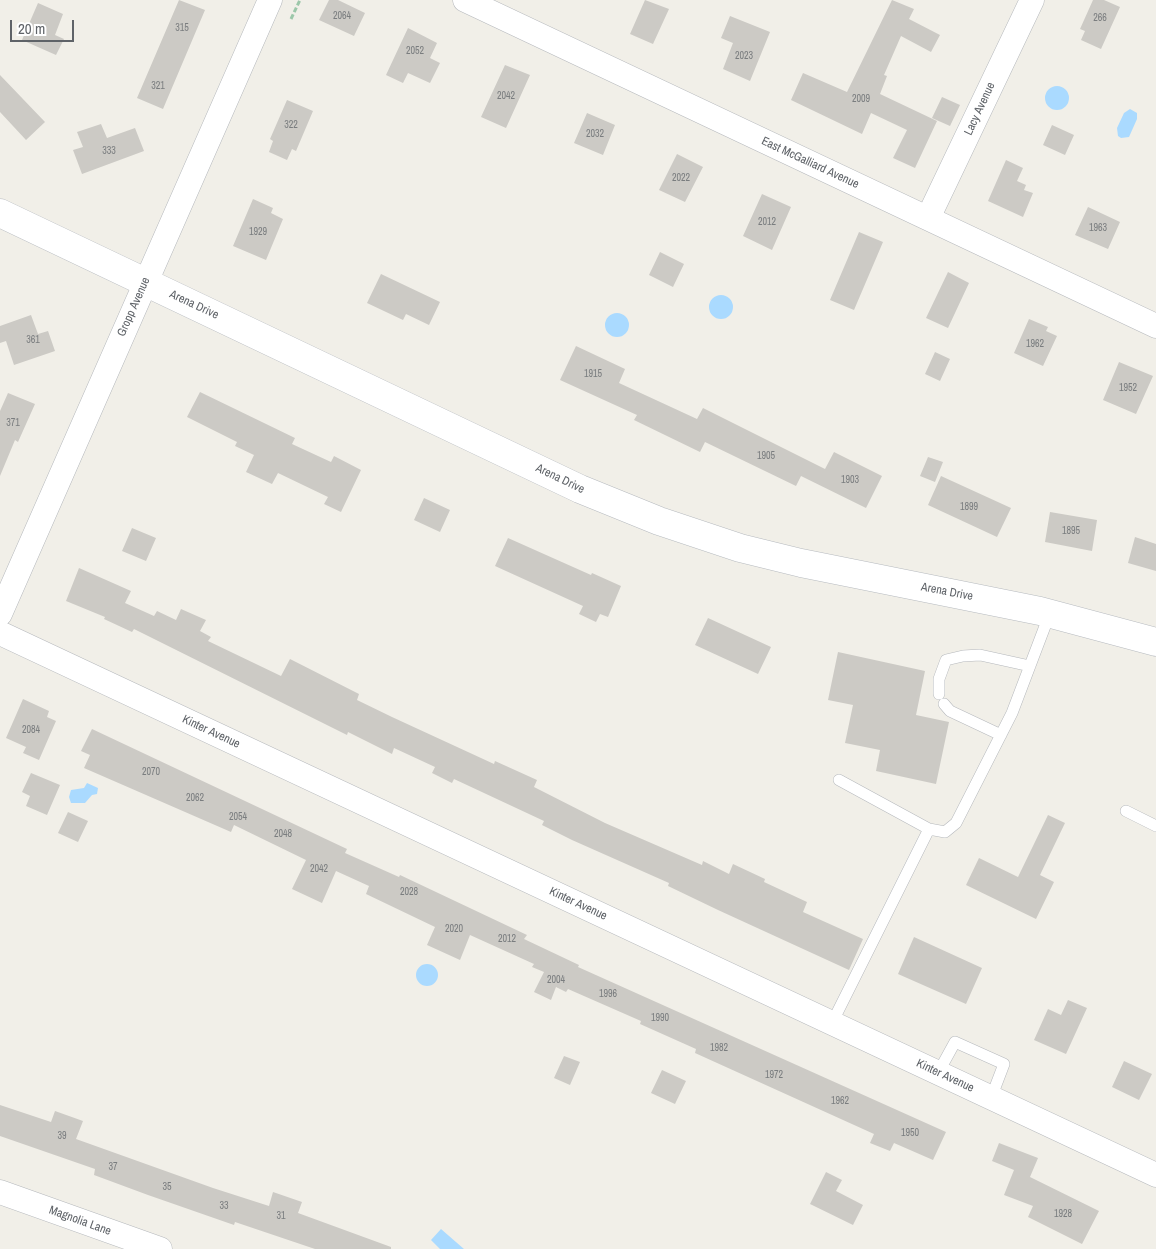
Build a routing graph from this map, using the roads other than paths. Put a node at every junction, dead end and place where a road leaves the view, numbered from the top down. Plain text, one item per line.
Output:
1 (270, 0) edge
2 (465, 0) edge
3 (1032, 0) edge
4 (0, 213) edge
5 (928, 218) junction
6 (145, 281) junction
7 (1156, 326) edge
8 (0, 614) edge
9 (1050, 614) junction
10 (0, 634) edge
11 (1156, 642) edge
12 (1030, 666) junction
13 (1001, 735) junction
14 (839, 780) dead end
15 (1126, 811) dead end
16 (1156, 826) edge
17 (930, 829) junction
18 (832, 1023) junction
19 (938, 1073) junction
20 (991, 1098) junction
21 (1156, 1175) edge
22 (0, 1192) edge
23 (160, 1249) edge

1 - 6 street, Gropp Avenue
2 - 5 street, East McGalliard Avenue
3 - 5 street, Lacy Avenue
4 - 6 main road, Arena Drive
5 - 7 street, East McGalliard Avenue
6 - 8 street, Gropp Avenue
6 - 9 main road, Arena Drive
9 - 11 main road, Arena Drive
9 - 12 lane
10 - 18 street, Kinter Avenue
12 - 13 lane
12 - 13 lane
13 - 17 lane
14 - 17 lane
15 - 16 lane
17 - 18 lane
18 - 19 street, Kinter Avenue
19 - 20 street, Kinter Avenue
19 - 20 lane
20 - 21 street, Kinter Avenue
22 - 23 street, Magnolia Lane

